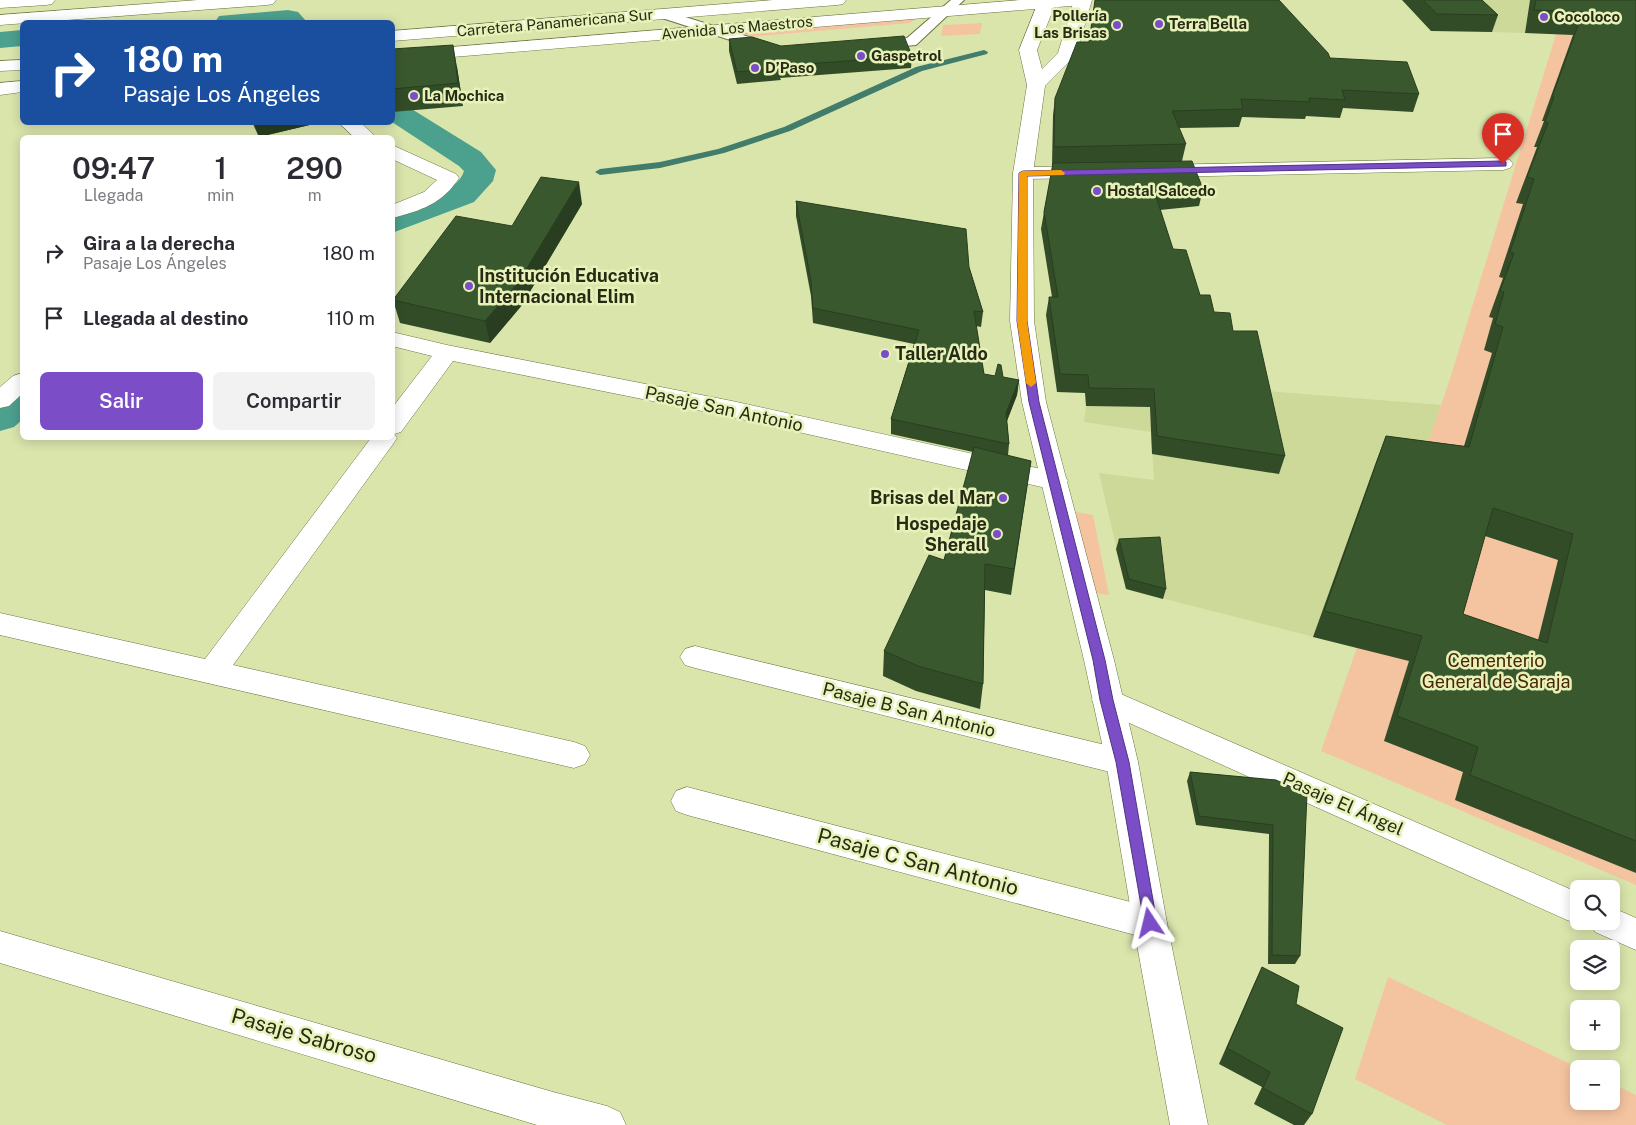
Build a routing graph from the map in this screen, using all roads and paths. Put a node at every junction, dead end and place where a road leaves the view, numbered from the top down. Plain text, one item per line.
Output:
1 (46, 0) edge
2 (268, 0) edge
3 (837, 0) edge
4 (1082, 0) edge
5 (1048, 1) edge
6 (0, 4) edge
7 (951, 6) edge
8 (662, 14) junction
9 (0, 20) edge
10 (713, 30) junction
11 (395, 36) edge
12 (871, 45) edge
13 (773, 50) edge
14 (395, 57) edge
15 (20, 65) edge
16 (0, 66) edge
17 (1036, 85) junction
18 (20, 87) edge
19 (0, 89) edge
20 (351, 125) edge
21 (364, 135) edge
22 (395, 152) edge
23 (1503, 164) dead end
24 (1140, 171) edge
25 (1110, 172) edge
26 (1023, 173) junction
27 (395, 211) edge
28 (395, 340) edge
29 (447, 352) junction
30 (20, 383) edge
31 (0, 400) edge
32 (395, 422) edge
33 (383, 440) edge
34 (1055, 481) junction
35 (0, 624) edge
36 (695, 657) dead end
37 (211, 673) junction
38 (1106, 700) junction
39 (574, 756) dead end
40 (1122, 762) junction
41 (687, 801) dead end
42 (1570, 905) edge
43 (1150, 923) junction
44 (1620, 927) edge
45 (1636, 934) edge
46 (0, 946) edge
47 (550, 1118) edge
48 (608, 1125) edge
49 (1189, 1125) edge

1 - 6 main road
2 - 9 main road
3 - 8 main road, Carretera Panamericana Sur
4 - 5 main road, Avenida Los Maestros
4 - 17 main road
5 - 7 main road, Avenida Los Maestros
5 - 17 main road
7 - 10 main road, Avenida Los Maestros
7 - 12 lane
8 - 10 lane
8 - 11 main road, Carretera Panamericana Sur
10 - 13 lane
10 - 14 main road, Avenida Los Maestros
15 - 16 main road
17 - 26 main road
18 - 19 main road
20 - 21 main road
22 - 27 main road
23 - 24 main road
25 - 26 main road
26 - 34 main road
28 - 29 main road, Pasaje San Antonio
29 - 32 main road
29 - 34 main road, Pasaje San Antonio
30 - 31 main road
33 - 37 main road
34 - 38 main road
35 - 37 main road
36 - 40 main road, Pasaje B San Antonio
37 - 39 main road
38 - 40 main road
38 - 42 main road, Pasaje El Ángel
40 - 43 main road
41 - 43 main road, Pasaje C San Antonio
43 - 49 main road
44 - 45 main road
46 - 47 main road, Pasaje Sabroso
47 - 48 main road, Pasaje Sabroso

